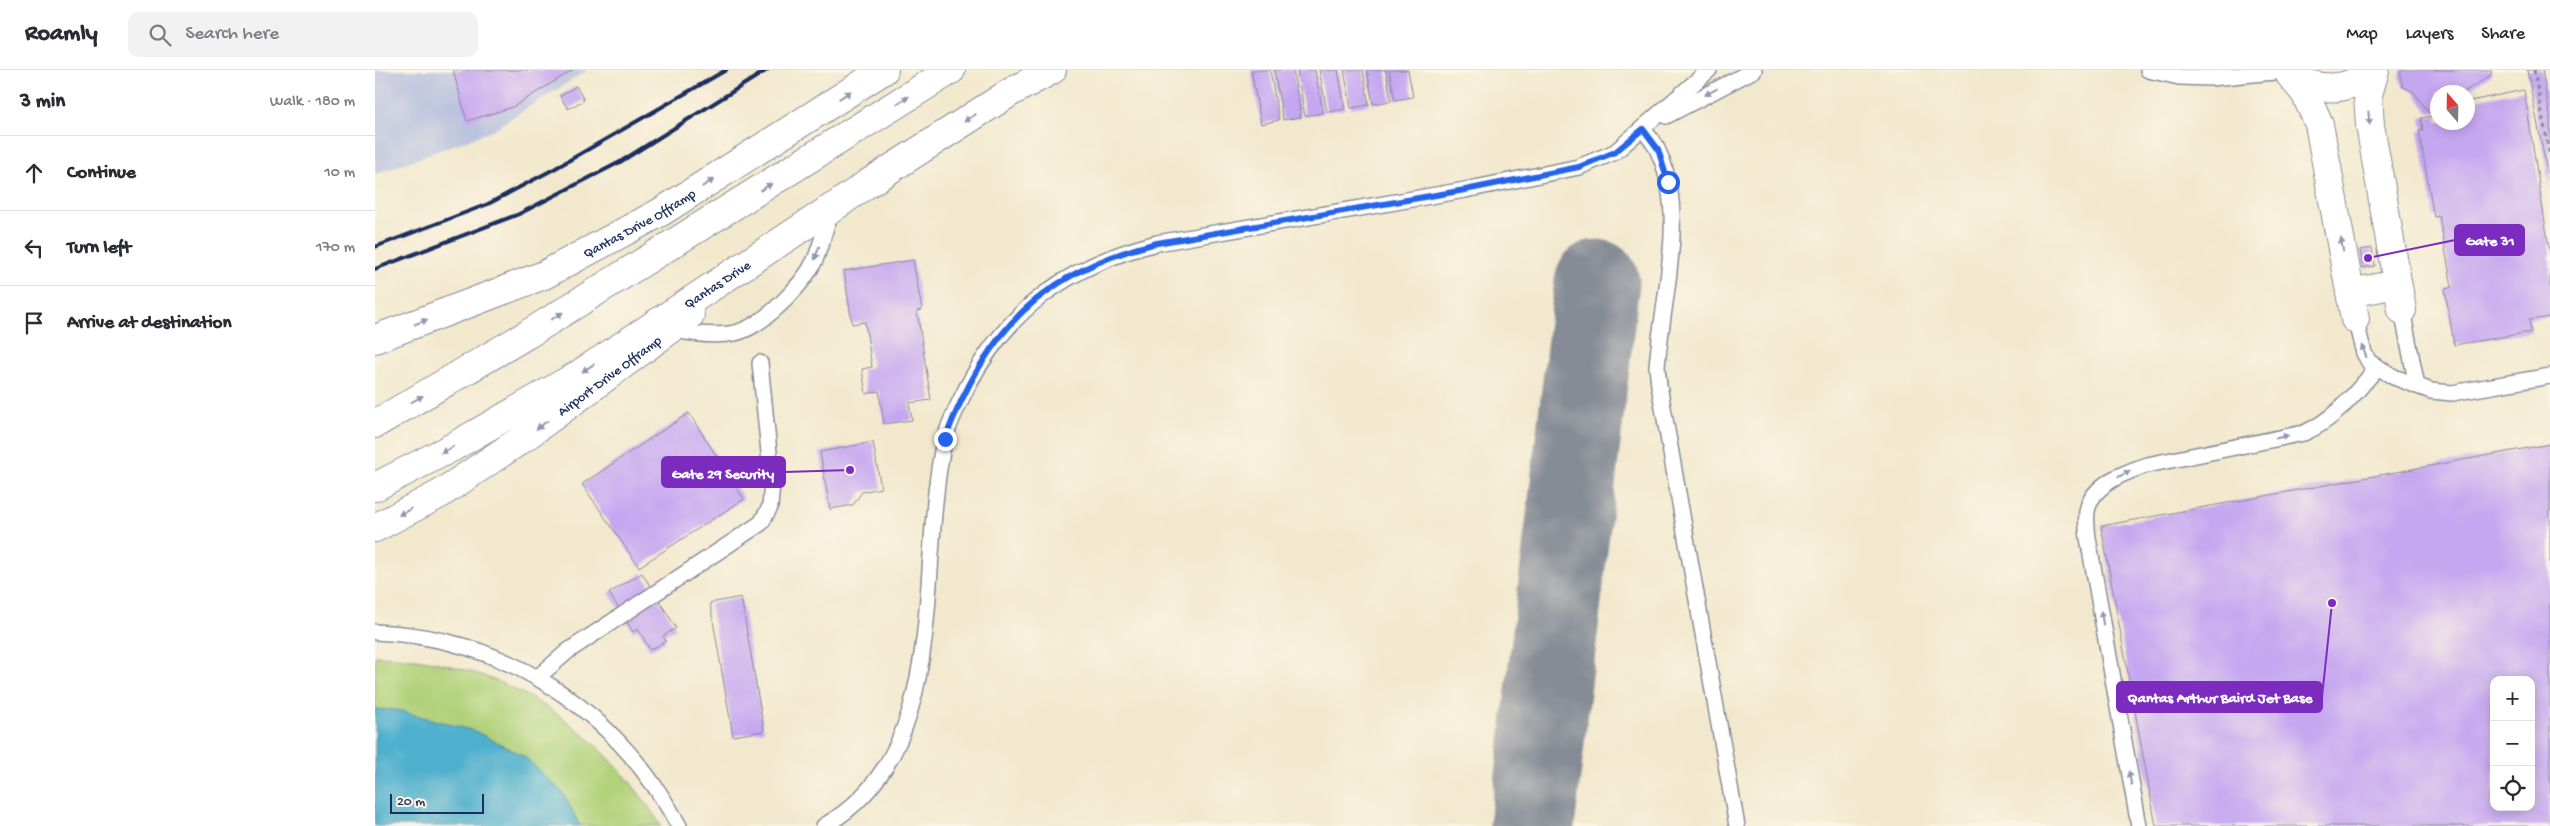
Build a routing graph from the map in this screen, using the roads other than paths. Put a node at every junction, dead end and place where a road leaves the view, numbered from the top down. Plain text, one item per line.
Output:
1 (884, 70) edge
2 (951, 70) edge
3 (1052, 70) edge
4 (1709, 70) edge
5 (1754, 70) edge
6 (2148, 70) edge
7 (2371, 70) edge
8 (2375, 70) edge
9 (2286, 72) edge
10 (1643, 129) junction
11 (833, 207) junction
12 (2400, 298) junction
13 (2353, 306) junction
14 (671, 329) junction
15 (375, 339) edge
16 (760, 363) dead end
17 (2377, 368) junction
18 (2550, 376) edge
19 (2417, 386) junction
20 (375, 424) edge
21 (375, 487) edge
22 (375, 528) edge
23 (375, 632) edge
24 (538, 677) junction
25 (679, 826) edge
26 (823, 826) edge
27 (1737, 826) edge
28 (2139, 826) edge

15 -> 1 main road, Qantas Drive Offramp
20 -> 2 main road
3 -> 11 main road, Qantas Drive
4 - 10 lane
5 -> 10 lane
6 - 9 lane
7 - 9 main road
8 -> 12 main road
13 -> 9 main road
10 - 26 lane
10 - 27 lane
11 - 14 main road, Airport Drive Offramp
11 -> 14 lane
11 -> 21 main road, Qantas Drive
12 - 13 main road
12 - 19 lane
17 -> 13 lane
14 -> 22 main road, Airport Drive Offramp
16 - 24 lane
17 - 19 lane
28 -> 17 lane
18 - 19 lane
23 - 24 lane
24 - 25 lane

